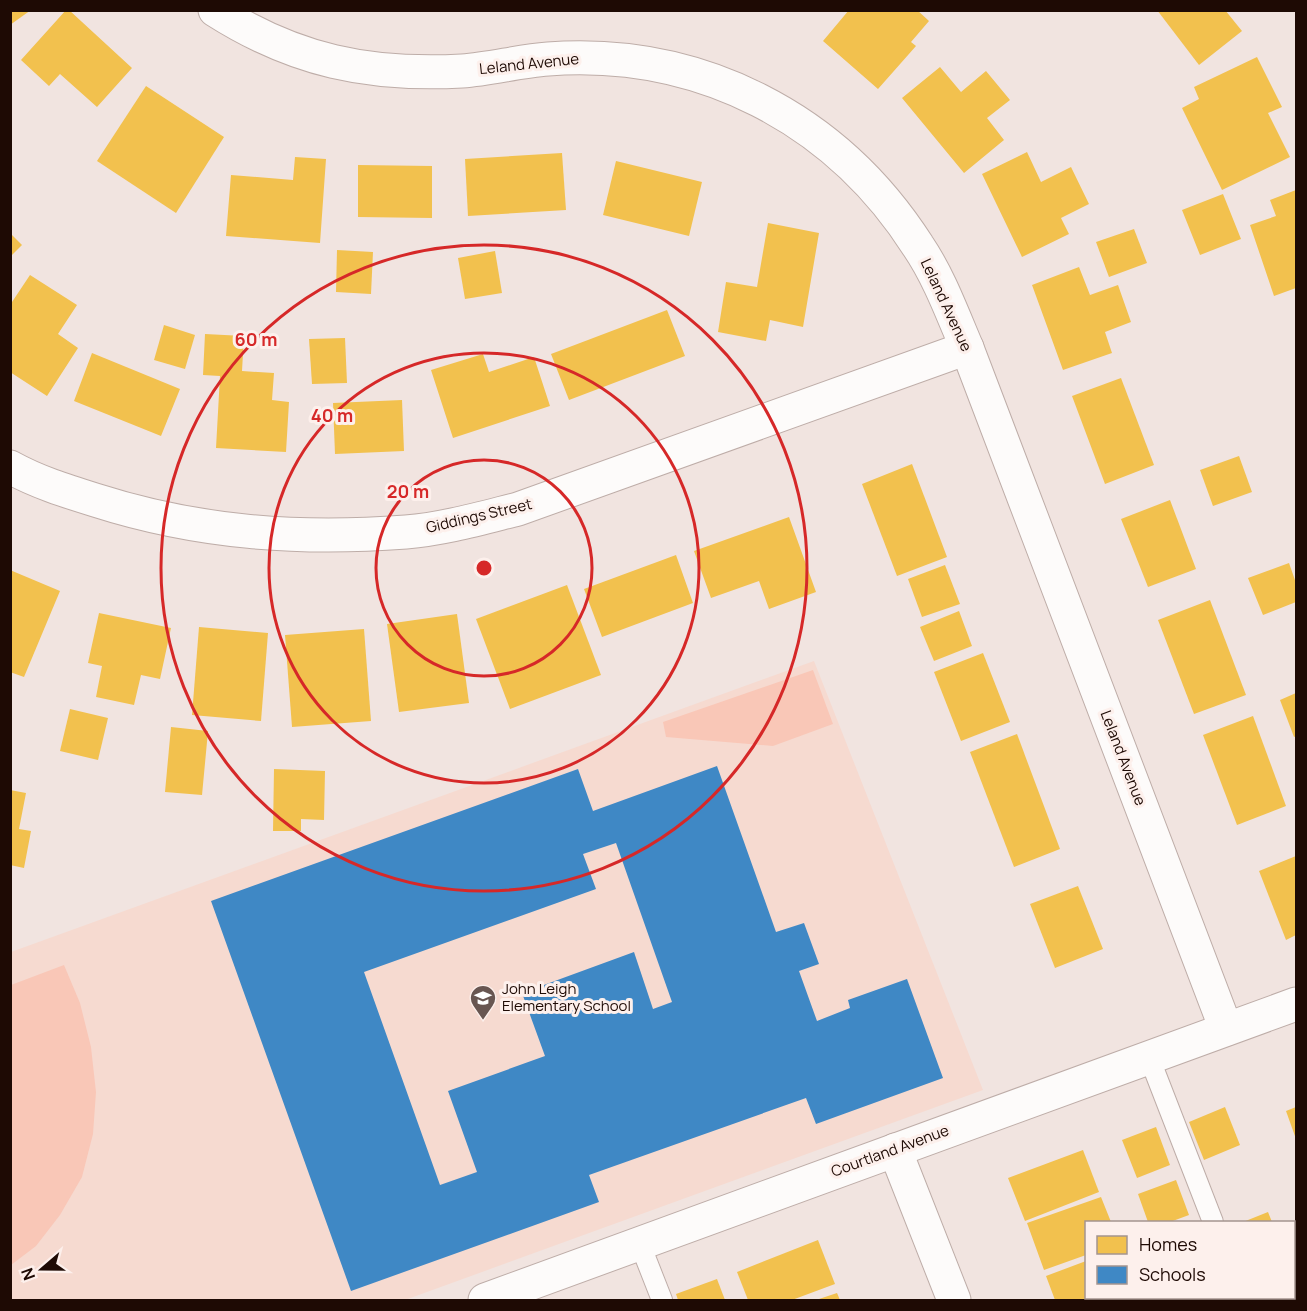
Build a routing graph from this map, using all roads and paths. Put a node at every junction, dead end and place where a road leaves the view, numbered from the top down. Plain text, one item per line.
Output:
1 (215, 10) edge
2 (967, 348) junction
3 (10, 466) edge
4 (1296, 1004) edge
5 (1226, 1029) junction
6 (1149, 1057) junction
7 (895, 1150) junction
8 (1214, 1221) edge
9 (640, 1244) junction
10 (485, 1300) edge
11 (662, 1300) edge
12 (954, 1300) edge

1 - 2 street, Leland Avenue
2 - 3 street, Giddings Street
2 - 5 street, Leland Avenue
4 - 5 street, Courtland Avenue
5 - 6 street, Courtland Avenue
6 - 7 street, Courtland Avenue
6 - 8 lane
7 - 9 street, Courtland Avenue
7 - 12 street
9 - 10 street, Courtland Avenue
9 - 11 lane

